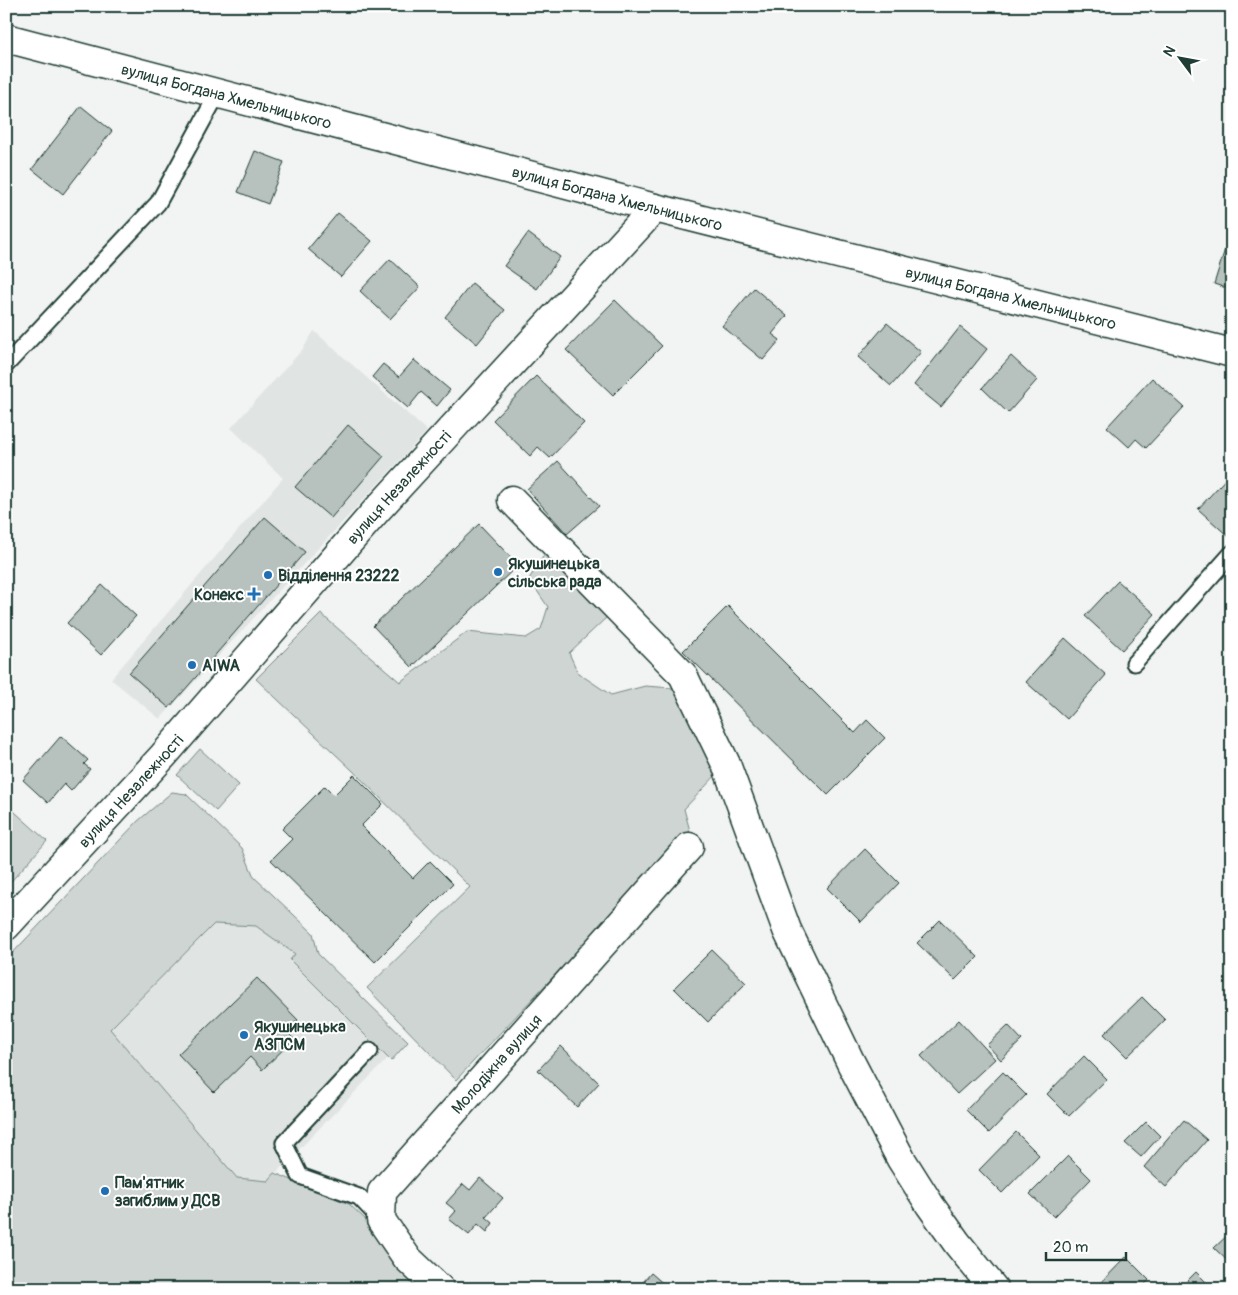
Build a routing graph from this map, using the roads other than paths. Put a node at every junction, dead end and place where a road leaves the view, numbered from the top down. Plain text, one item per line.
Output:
1 (6, 38) edge
2 (218, 93) junction
3 (655, 208) junction
4 (1232, 353) edge
5 (6, 365) edge
6 (512, 500) dead end
7 (1232, 553) edge
8 (1134, 663) dead end
9 (690, 847) dead end
10 (6, 926) edge
11 (370, 1051) dead end
12 (381, 1220) junction
13 (440, 1289) edge
14 (994, 1289) edge

1 - 2 street, вулиця Богдана Хмельницького
2 - 3 street, вулиця Богдана Хмельницького
2 - 5 lane
3 - 4 street, вулиця Богдана Хмельницького
3 - 10 street, вулиця Незалежності
6 - 14 street
7 - 8 lane
9 - 12 street, Молодіжна вулиця
11 - 12 lane
12 - 13 street

